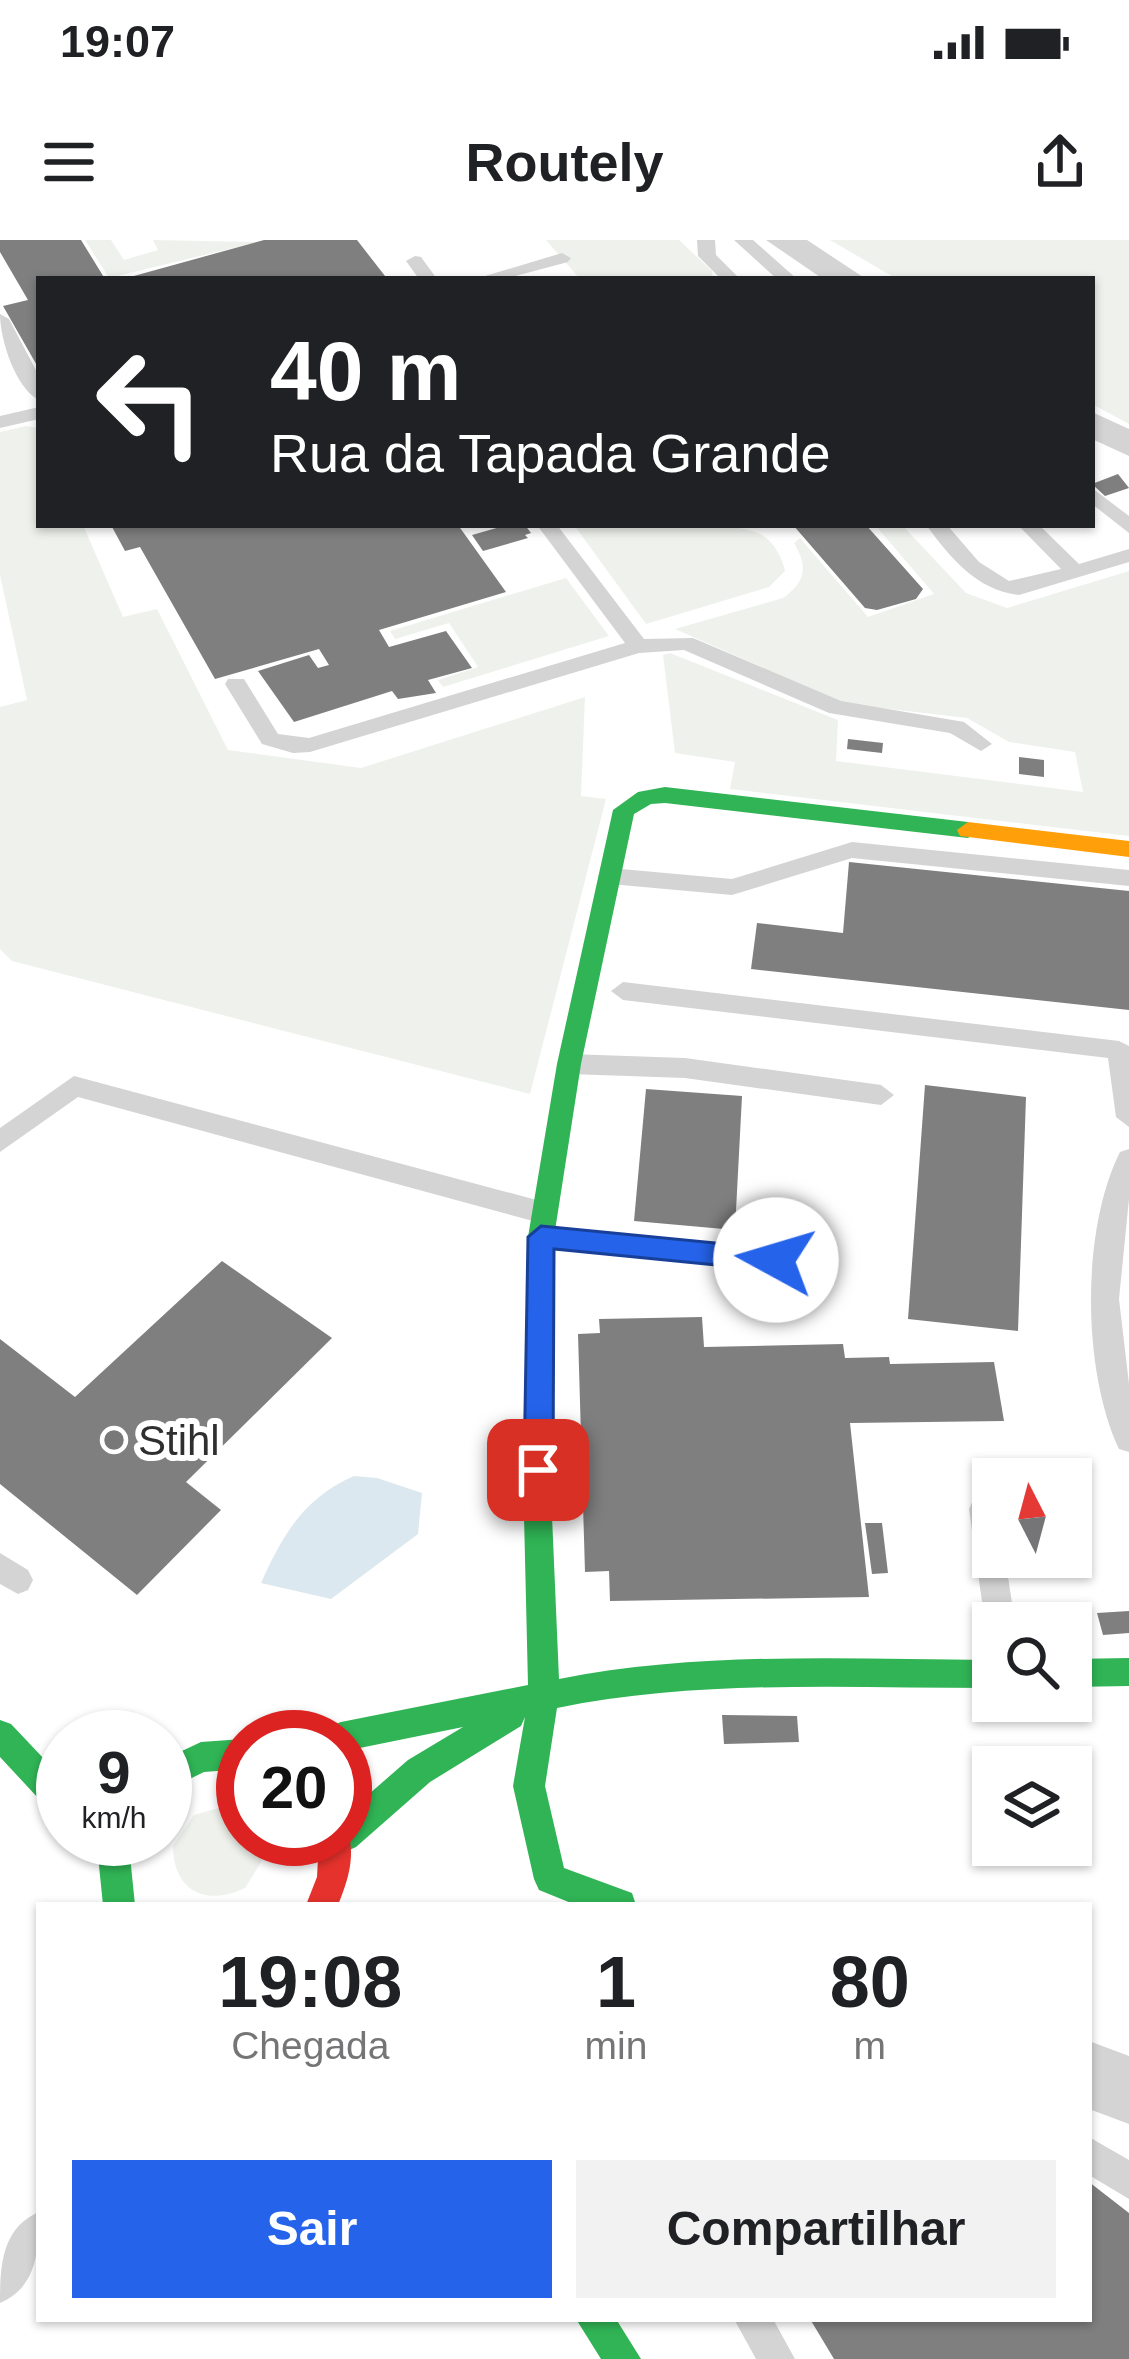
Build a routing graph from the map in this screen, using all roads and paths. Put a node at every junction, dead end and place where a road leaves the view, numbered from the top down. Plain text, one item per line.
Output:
1 (706, 240) edge
2 (743, 240) edge
3 (782, 240) edge
4 (562, 258) dead end
5 (415, 261) dead end
6 (426, 276) edge
7 (495, 276) edge
8 (728, 276) edge
9 (785, 276) edge
10 (843, 276) edge
11 (0, 319) edge
12 (36, 388) edge
13 (36, 414) edge
14 (0, 422) edge
15 (1095, 425) edge
16 (1129, 445) edge
17 (1095, 497) edge
18 (1129, 527) edge
19 (549, 528) edge
20 (939, 528) edge
21 (1031, 528) edge
22 (1129, 555) edge
23 (1075, 572) junction
24 (638, 646) junction
25 (236, 684) dead end
26 (981, 744) dead end
27 (1129, 849) edge
28 (610, 876) junction
29 (1129, 878) edge
30 (623, 991) dead end
31 (569, 1064) junction
32 (881, 1095) dead end
33 (1129, 1117) edge
34 (0, 1142) edge
35 (1129, 1159) edge
36 (543, 1225) junction
37 (776, 1260) dead end
38 (1129, 1440) edge
39 (1129, 1672) edge
40 (1092, 1673) edge
41 (972, 1674) edge
42 (544, 1695) junction
43 (7, 1724) edge
44 (372, 1731) edge
45 (192, 1756) edge
46 (216, 1756) edge
47 (201, 1757) junction
48 (192, 1762) edge
49 (36, 1764) edge
50 (372, 1811) edge
51 (114, 1866) edge
52 (335, 1866) edge
53 (547, 1892) edge
54 (119, 1902) edge
55 (323, 1902) edge
56 (603, 1902) edge
57 (1092, 2076) edge
58 (1129, 2090) edge
59 (1092, 2156) edge
60 (1129, 2181) edge
61 (36, 2234) edge
62 (0, 2285) edge
63 (596, 2322) edge
64 (754, 2322) edge
65 (623, 2359) edge
66 (777, 2359) edge

1 - 8 lane
2 - 9 lane
3 - 10 street
4 - 7 lane
5 - 6 lane
11 - 12 lane
13 - 14 lane
15 - 16 street
17 - 18 lane
19 - 24 lane
20 - 23 lane
21 - 23 lane
22 - 23 lane
24 - 25 lane
24 - 26 lane
27 - 28 street
28 - 29 lane
28 - 31 street
30 - 33 lane
31 - 32 lane
31 - 36 street
34 - 36 lane
35 - 38 lane
36 - 37 lane
36 - 42 street
39 - 40 street
41 - 42 street
42 - 44 street
42 - 50 street
42 - 53 street
43 - 49 street
45 - 47 street
46 - 47 street
47 - 48 street
51 - 54 street
52 - 55 street
53 - 56 street
57 - 58 street
59 - 60 lane
61 - 62 lane
63 - 65 street
64 - 66 lane

